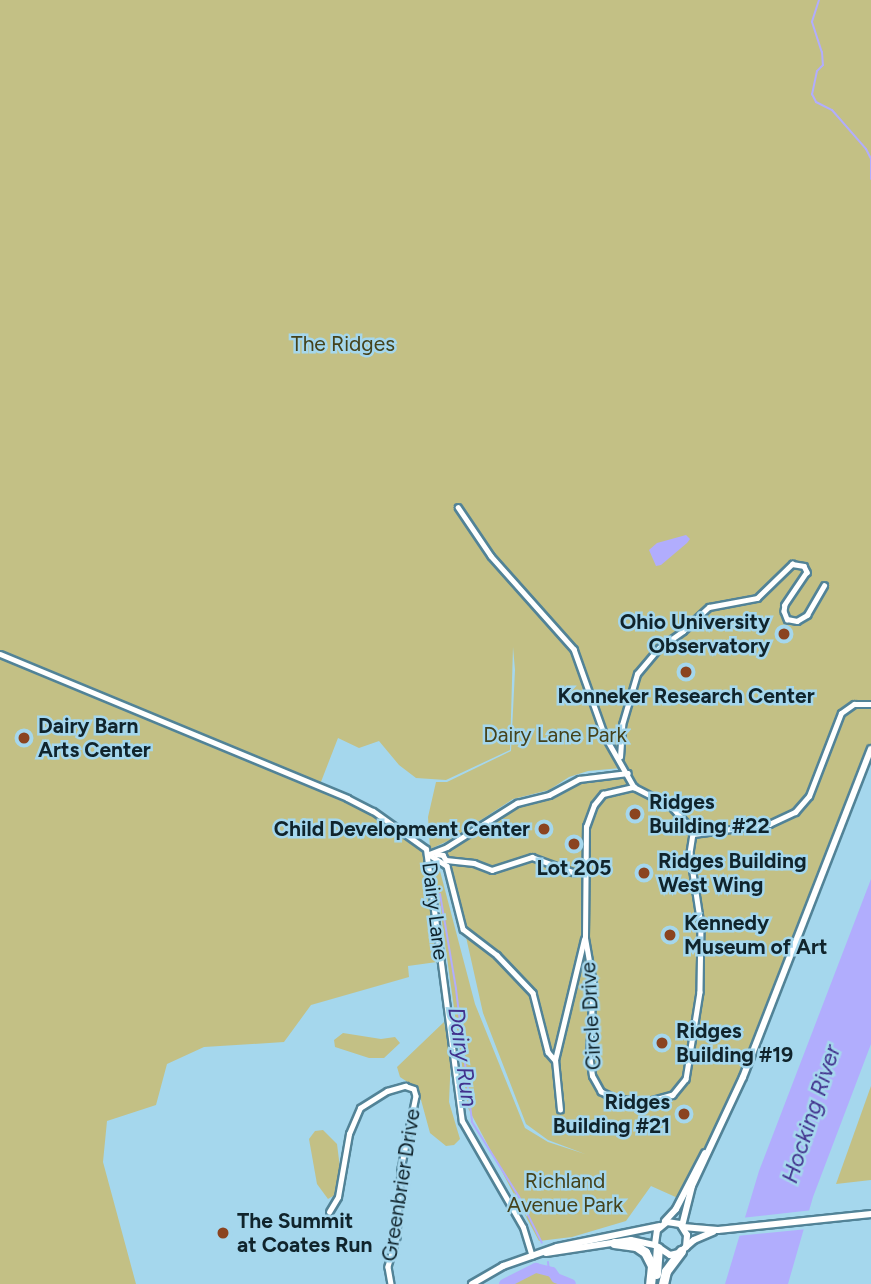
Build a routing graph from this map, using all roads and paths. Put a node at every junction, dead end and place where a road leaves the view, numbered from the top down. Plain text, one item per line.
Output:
1 (458, 507) dead end
2 (824, 586) dead end
3 (0, 654) edge
4 (871, 704) edge
5 (871, 749) edge
6 (620, 757) junction
7 (628, 773) junction
8 (634, 787) junction
9 (693, 834) junction
10 (428, 854) junction
11 (584, 872) junction
12 (585, 938) junction
13 (555, 1060) junction
14 (561, 1110) dead end
15 (711, 1146) junction
16 (329, 1212) dead end
17 (871, 1214) edge
18 (661, 1225) junction
19 (682, 1226) junction
20 (718, 1230) junction
21 (614, 1243) junction
22 (657, 1247) junction
23 (683, 1249) junction
24 (544, 1253) junction
25 (532, 1256) junction
26 (391, 1284) edge
27 (472, 1284) edge
28 (651, 1284) edge
29 (663, 1284) edge

1 - 6 street
2 - 6 street
3 - 10 street, Dairy Lane
4 - 9 street
5 - 15 main road
6 - 7 street
7 - 8 street
7 - 10 street
8 - 9 street
8 - 11 street, Circle Drive
9 - 12 street, Circle Drive
10 - 11 street
10 - 13 street
10 - 25 street, Dairy Lane
11 - 12 street, Circle Drive
12 - 13 street
13 - 14 street
15 - 18 main road
15 - 19 main road
16 - 26 street, Greenbrier Drive
17 - 20 main road
18 - 19 main road
18 - 22 main road
18 - 24 main road
19 - 20 main road
19 - 23 main road
20 - 23 main road
21 - 22 main road
21 - 24 main road
21 - 28 highway
22 - 23 main road
22 - 28 highway
23 - 29 highway
24 - 25 main road
25 - 27 main road

